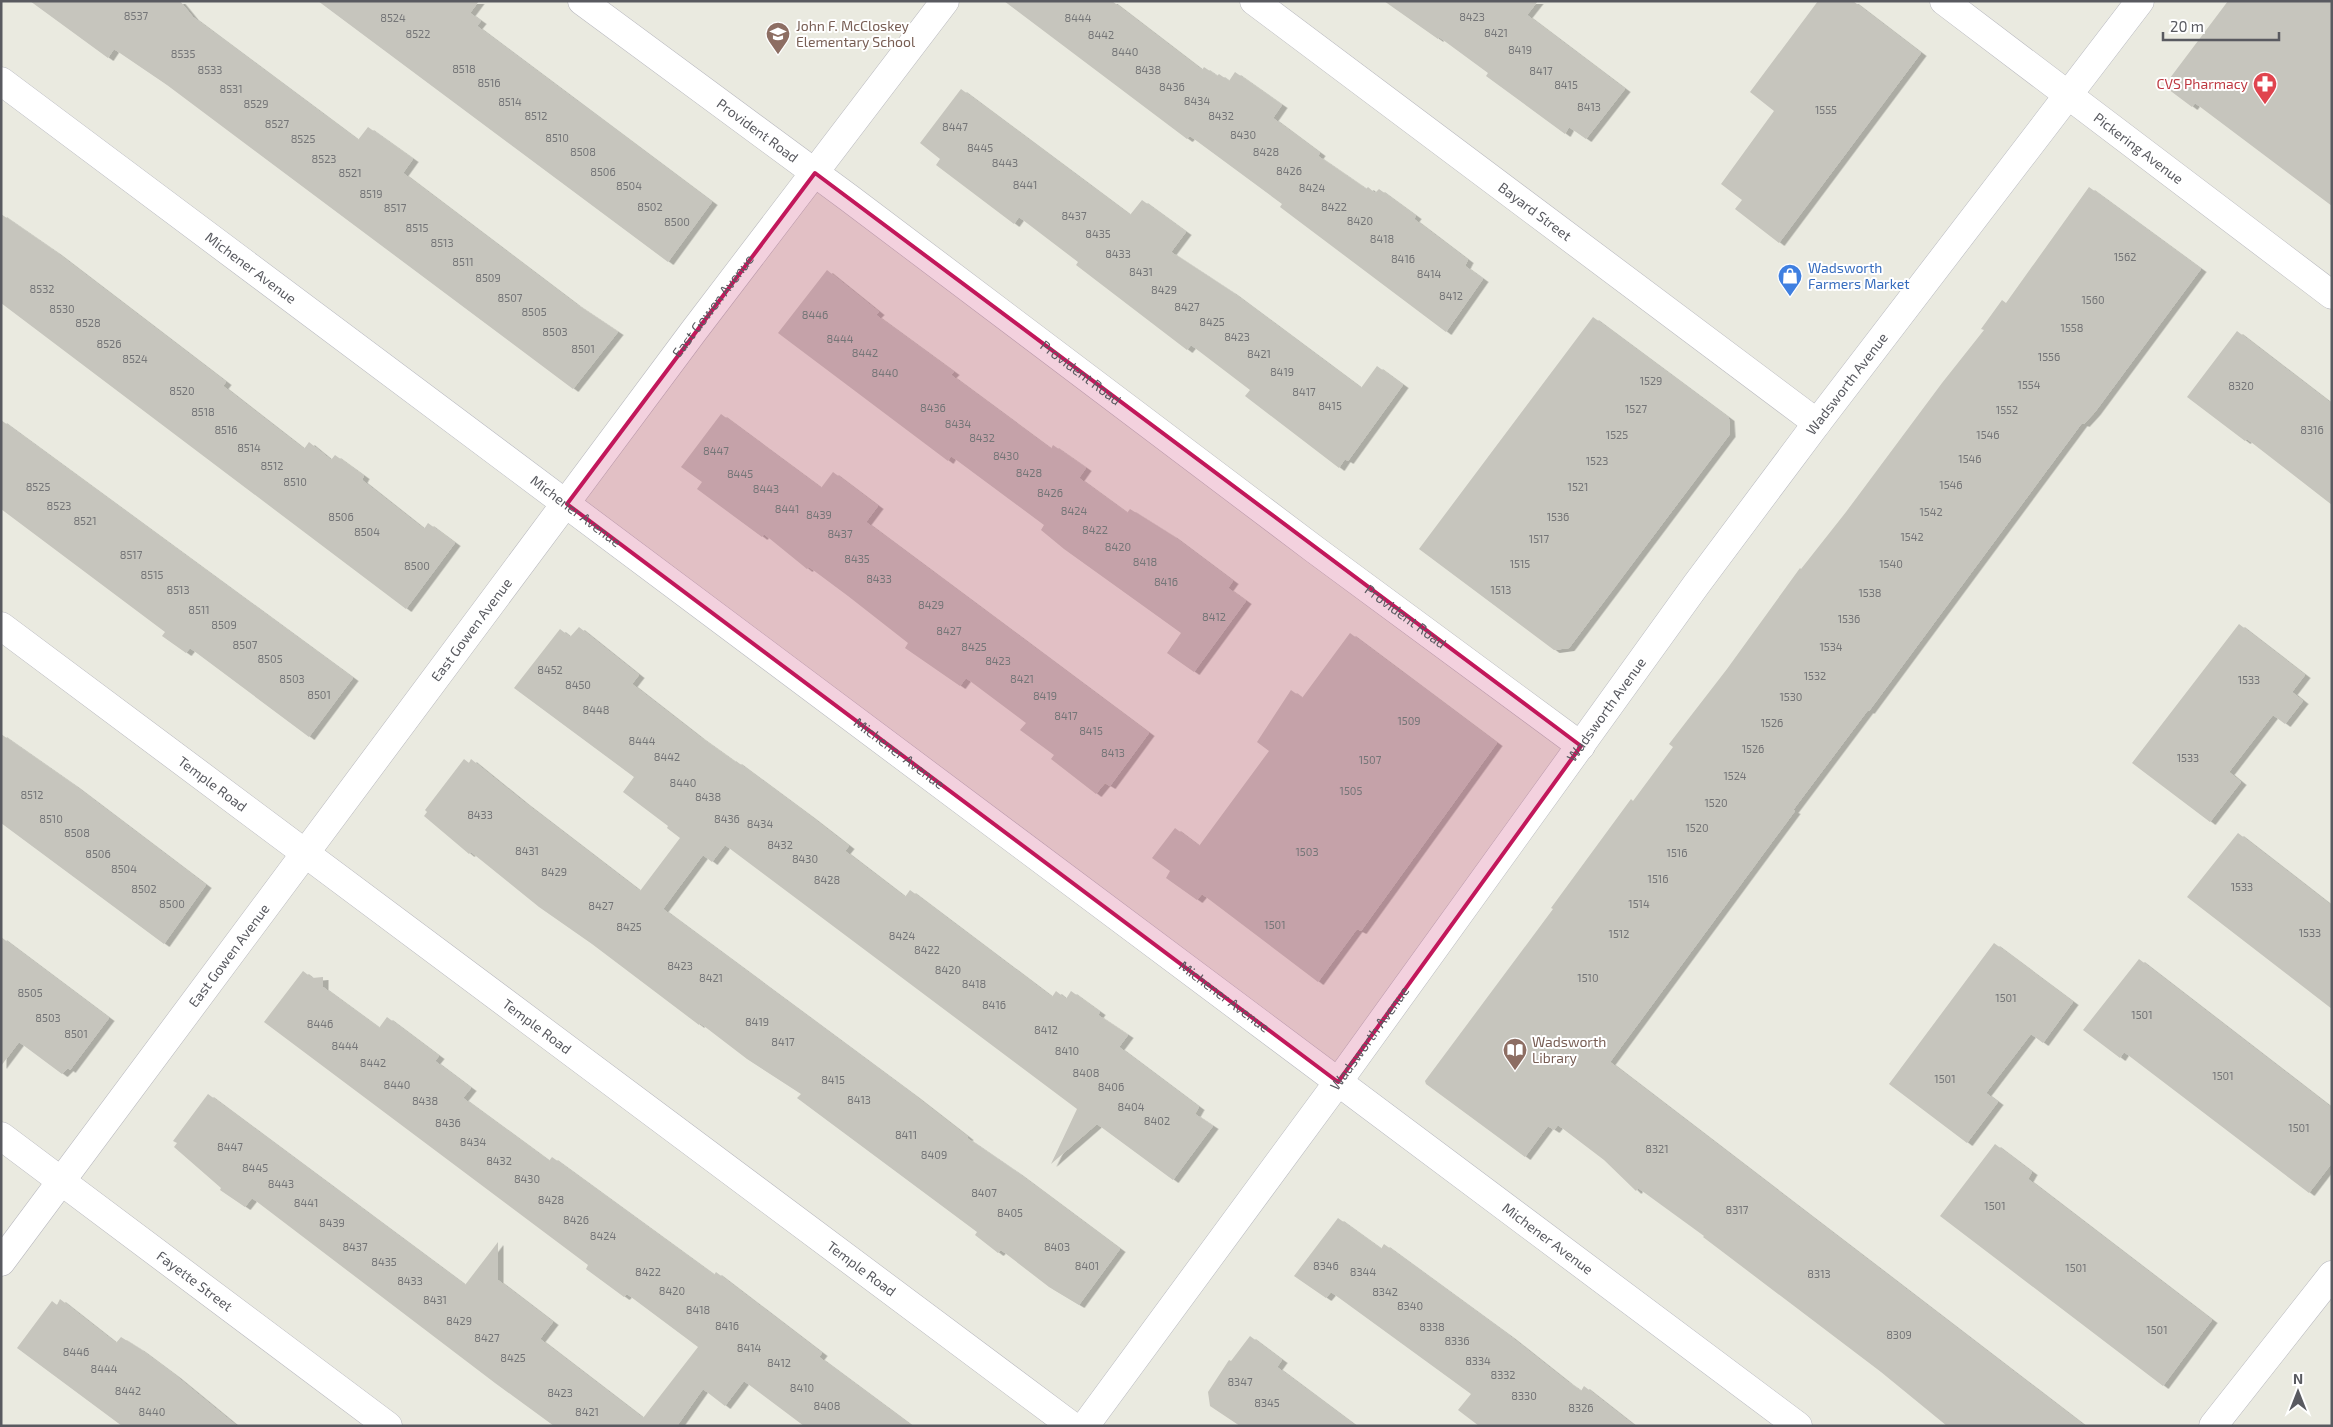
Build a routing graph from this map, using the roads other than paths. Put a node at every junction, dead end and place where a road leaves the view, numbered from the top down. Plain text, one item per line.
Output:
1 (582, 1) edge
2 (944, 1) edge
3 (1254, 1) edge
4 (1944, 1) edge
5 (2140, 1) edge
6 (1, 81) edge
7 (2069, 95) junction
8 (815, 173) junction
9 (2332, 295) edge
10 (1817, 423) junction
11 (566, 504) junction
12 (1, 626) edge
13 (1581, 746) junction
14 (305, 854) junction
15 (1338, 1082) junction
16 (1, 1136) edge
17 (62, 1181) junction
18 (1, 1262) edge
19 (2332, 1276) edge
20 (2323, 1304) edge
21 (388, 1426) edge
22 (1072, 1426) edge
23 (1085, 1426) edge
24 (1798, 1426) edge
25 (2213, 1426) edge

1 - 8 street, Provident Road
2 - 8 street, East Gowen Avenue
3 - 10 street, Bayard Street
4 - 7 street, Pickering Avenue
5 - 7 street, Wadsworth Avenue
6 - 11 street, Michener Avenue
7 - 9 street, Pickering Avenue
7 - 10 street, Wadsworth Avenue
8 - 11 street, East Gowen Avenue
8 - 13 street, Provident Road
10 - 13 street, Wadsworth Avenue
11 - 14 street, East Gowen Avenue
11 - 15 street, Michener Avenue
12 - 14 street, Temple Road
13 - 15 street, Wadsworth Avenue
14 - 17 street, East Gowen Avenue
14 - 22 street, Temple Road
15 - 23 street, Wadsworth Avenue
15 - 24 street, Michener Avenue
16 - 17 street, Fayette Street
17 - 18 street, East Gowen Avenue
17 - 21 street, Fayette Street
19 - 20 street
20 - 25 street

